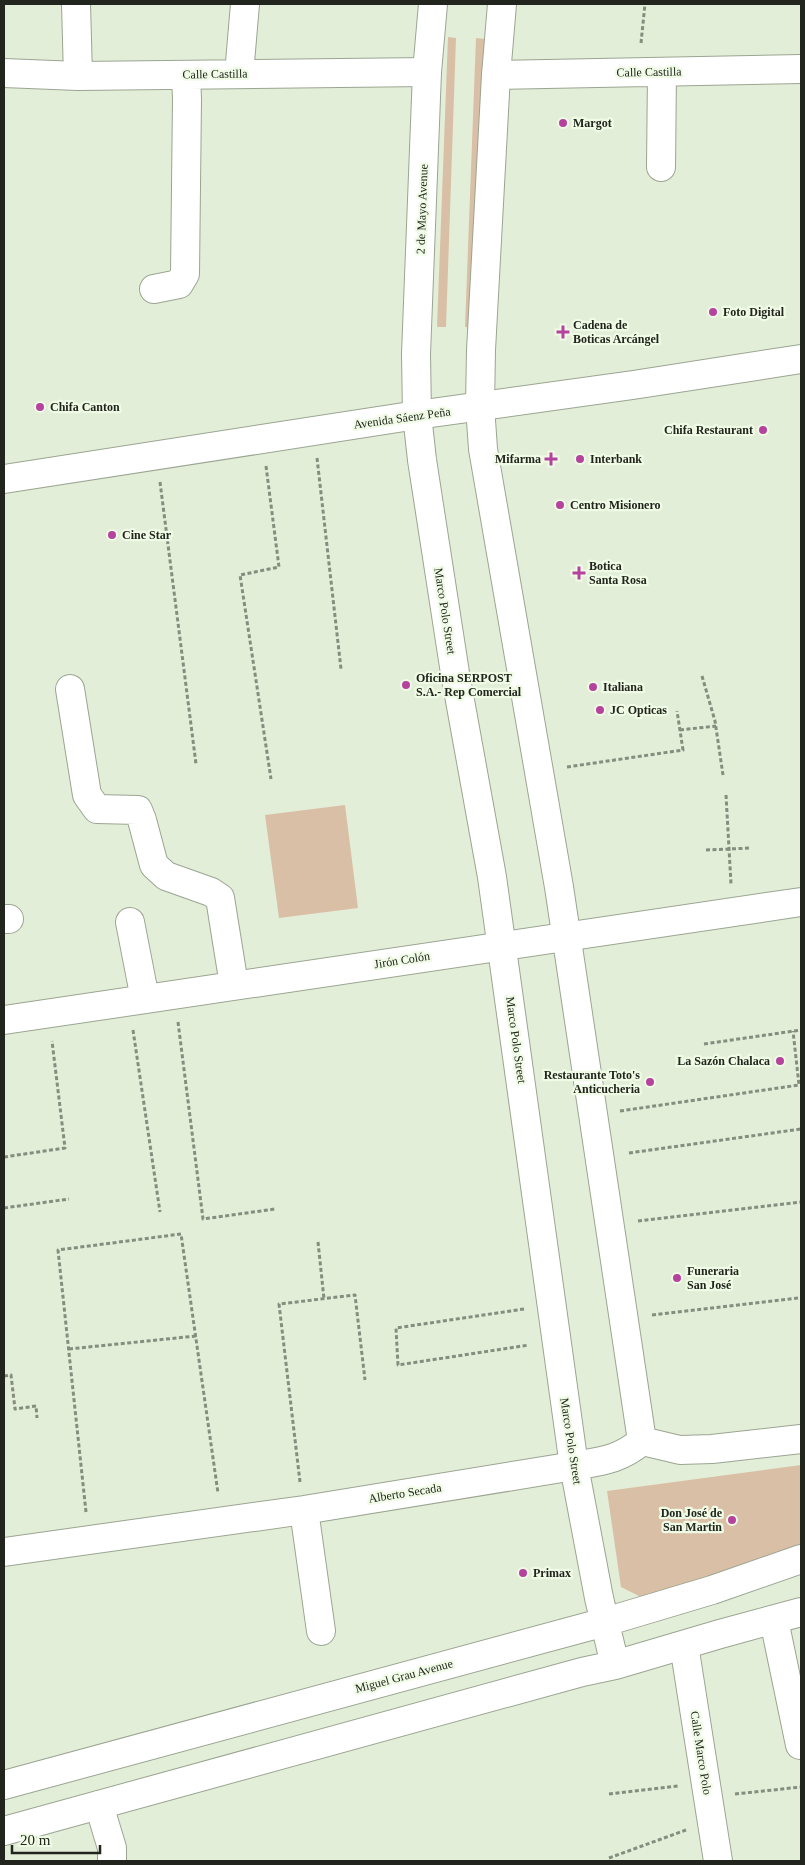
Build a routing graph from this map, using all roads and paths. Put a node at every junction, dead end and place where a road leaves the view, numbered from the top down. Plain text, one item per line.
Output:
1 (76, 4) edge
2 (245, 4) edge
3 (433, 4) edge
4 (502, 4) edge
5 (645, 4) edge
6 (801, 66) edge
7 (427, 72) junction
8 (650, 72) junction
9 (4, 73) edge
10 (186, 74) junction
11 (239, 74) junction
12 (496, 75) junction
13 (78, 76) junction
14 (661, 167) dead end
15 (154, 289) dead end
16 (801, 359) edge
17 (480, 406) junction
18 (417, 415) junction
19 (313, 431) junction
20 (263, 439) junction
21 (156, 455) junction
22 (4, 479) edge
23 (341, 669) dead end
24 (702, 676) dead end
25 (70, 689) dead end
26 (677, 711) dead end
27 (716, 726) junction
28 (680, 730) junction
29 (196, 764) dead end
30 (539, 772) junction
31 (723, 775) dead end
32 (271, 779) dead end
33 (726, 795) dead end
34 (751, 848) dead end
35 (729, 849) junction
36 (706, 850) dead end
37 (801, 902) edge
38 (733, 912) junction
39 (130, 922) dead end
40 (566, 936) junction
41 (502, 945) junction
42 (234, 985) junction
43 (174, 994) junction
44 (137, 1000) junction
45 (48, 1013) junction
46 (4, 1020) edge
47 (801, 1030) edge
48 (793, 1032) junction
49 (704, 1044) dead end
50 (593, 1115) junction
51 (801, 1129) edge
52 (4, 1157) edge
53 (599, 1157) junction
54 (69, 1200) dead end
55 (801, 1202) edge
56 (4, 1208) edge
57 (275, 1209) dead end
58 (160, 1212) dead end
59 (609, 1224) junction
60 (318, 1242) dead end
61 (798, 1298) dead end
62 (324, 1299) junction
63 (552, 1304) junction
64 (623, 1318) junction
65 (196, 1336) junction
66 (557, 1341) junction
67 (69, 1349) junction
68 (4, 1376) edge
69 (365, 1380) dead end
70 (37, 1418) dead end
71 (801, 1439) edge
72 (642, 1441) junction
73 (574, 1466) junction
74 (304, 1510) junction
75 (222, 1520) junction
76 (89, 1540) junction
77 (4, 1552) edge
78 (801, 1559) edge
79 (801, 1612) edge
80 (774, 1620) junction
81 (605, 1622) junction
82 (321, 1631) dead end
83 (684, 1645) junction
84 (615, 1665) junction
85 (800, 1745) edge
86 (4, 1785) edge
87 (801, 1787) edge
88 (609, 1794) dead end
89 (708, 1800) junction
90 (99, 1805) junction
91 (4, 1831) edge
92 (609, 1858) dead end
93 (112, 1861) edge
94 (718, 1861) edge

1 - 13 main road
2 - 11 main road
3 - 7 main road, 2 de Mayo Avenue
4 - 12 main road
5 - 8 path
6 - 8 main road, Calle Castilla
7 - 11 main road, Calle Castilla
7 - 18 main road, 2 de Mayo Avenue
8 - 12 main road, Calle Castilla
8 - 14 main road
9 - 13 main road, Calle Castilla
10 - 11 main road, Calle Castilla
10 - 13 main road, Calle Castilla
10 - 15 main road
12 - 17 main road
16 - 17 main road, Avenida Sáenz Peña
17 - 18 main road, Avenida Sáenz Peña
17 - 30 main road
18 - 19 main road, Avenida Sáenz Peña
18 - 41 main road, Marco Polo Street
19 - 20 main road, Avenida Sáenz Peña
19 - 23 path
20 - 21 main road, Avenida Sáenz Peña
20 - 32 path
21 - 22 main road, Avenida Sáenz Peña
21 - 29 path
24 - 27 path
25 - 42 main road
26 - 28 path
27 - 28 path
27 - 31 path
28 - 30 path
30 - 40 main road
33 - 35 path
34 - 35 path
35 - 36 path
35 - 38 path
37 - 38 main road, Jirón Colón
38 - 40 main road, Jirón Colón
39 - 44 main road
40 - 41 main road, Jirón Colón
40 - 50 main road
41 - 42 main road, Jirón Colón
41 - 63 main road, Marco Polo Street
42 - 43 main road, Jirón Colón
43 - 44 main road, Jirón Colón
43 - 57 path
44 - 45 main road, Jirón Colón
44 - 58 path
45 - 46 main road, Jirón Colón
45 - 52 path
47 - 48 path
48 - 49 path
48 - 50 path
50 - 53 main road
51 - 53 path
53 - 59 main road
54 - 56 path
55 - 59 path
59 - 64 main road
60 - 62 path
61 - 64 path
62 - 69 path
62 - 74 path
63 - 66 main road, Marco Polo Street
63 - 66 path
64 - 72 main road
65 - 67 path
65 - 67 path
65 - 75 path
66 - 73 main road, Marco Polo Street
67 - 76 path
68 - 70 path
71 - 72 main road
72 - 73 main road, Alberto Secada
73 - 74 main road, Alberto Secada
73 - 81 main road, Marco Polo Street
74 - 75 main road, Alberto Secada
74 - 82 main road
75 - 76 main road, Alberto Secada
76 - 77 main road, Alberto Secada
78 - 81 main road, Miguel Grau Avenue
79 - 80 main road
80 - 83 main road
80 - 85 main road
81 - 84 main road, Marco Polo Street
81 - 86 main road, Miguel Grau Avenue
83 - 84 main road
83 - 89 main road, Calle Marco Polo
84 - 90 main road
87 - 89 path
88 - 89 path
89 - 92 path
89 - 94 main road, Calle Marco Polo
90 - 91 main road
90 - 93 main road

